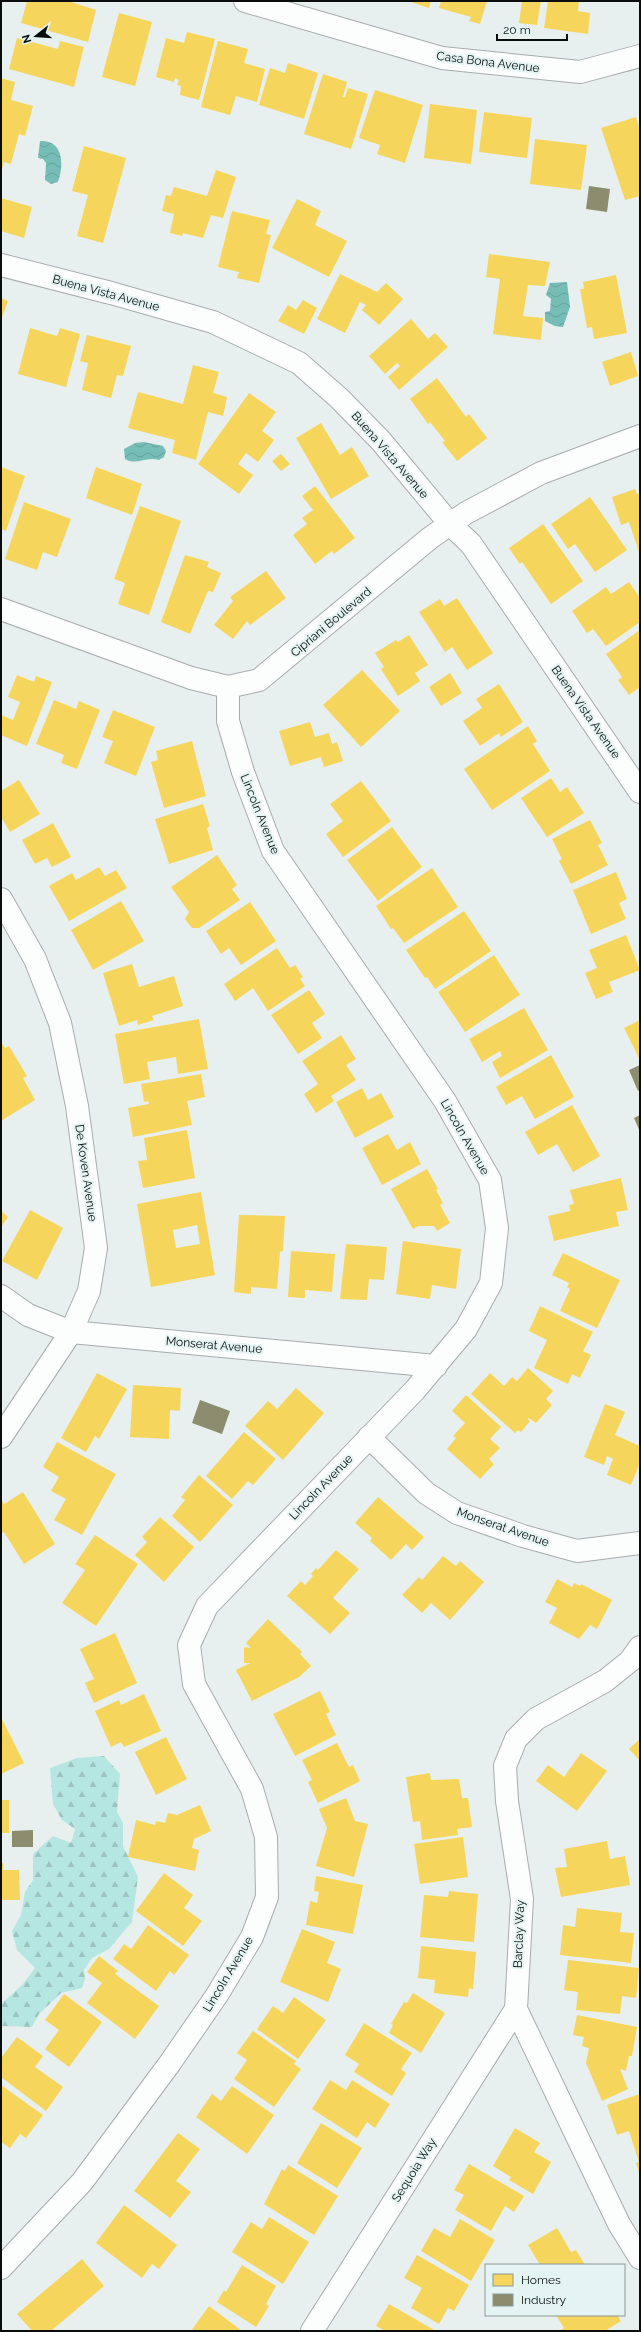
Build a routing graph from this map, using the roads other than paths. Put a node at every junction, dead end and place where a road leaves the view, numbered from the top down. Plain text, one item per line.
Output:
1 (245, 1) edge
2 (640, 56) edge
3 (1, 265) edge
4 (640, 436) edge
5 (450, 524) junction
6 (1, 609) edge
7 (228, 687) junction
8 (639, 788) edge
9 (1, 899) edge
10 (1, 1296) edge
11 (71, 1332) junction
12 (436, 1366) junction
13 (1, 1437) edge
14 (369, 1437) junction
15 (640, 1543) edge
16 (640, 1647) edge
17 (516, 2009) junction
18 (640, 2258) edge
19 (1, 2268) edge
20 (312, 2331) edge

1 - 2 street, Casa Bona Avenue
3 - 5 street, Buena Vista Avenue
4 - 5 street, Cipriani Boulevard
5 - 7 street, Cipriani Boulevard
5 - 8 street, Buena Vista Avenue
6 - 7 street, Cipriani Boulevard
7 - 12 street, Lincoln Avenue
9 - 11 street, De Koven Avenue
10 - 11 street, Monserat Avenue
11 - 12 street, Monserat Avenue
11 - 13 street, De Koven Avenue
12 - 14 street, Lincoln Avenue
14 - 15 street, Monserat Avenue
14 - 19 street, Lincoln Avenue
16 - 17 street, Barclay Way
17 - 18 street, Barclay Way
17 - 20 street, Sequoia Way

